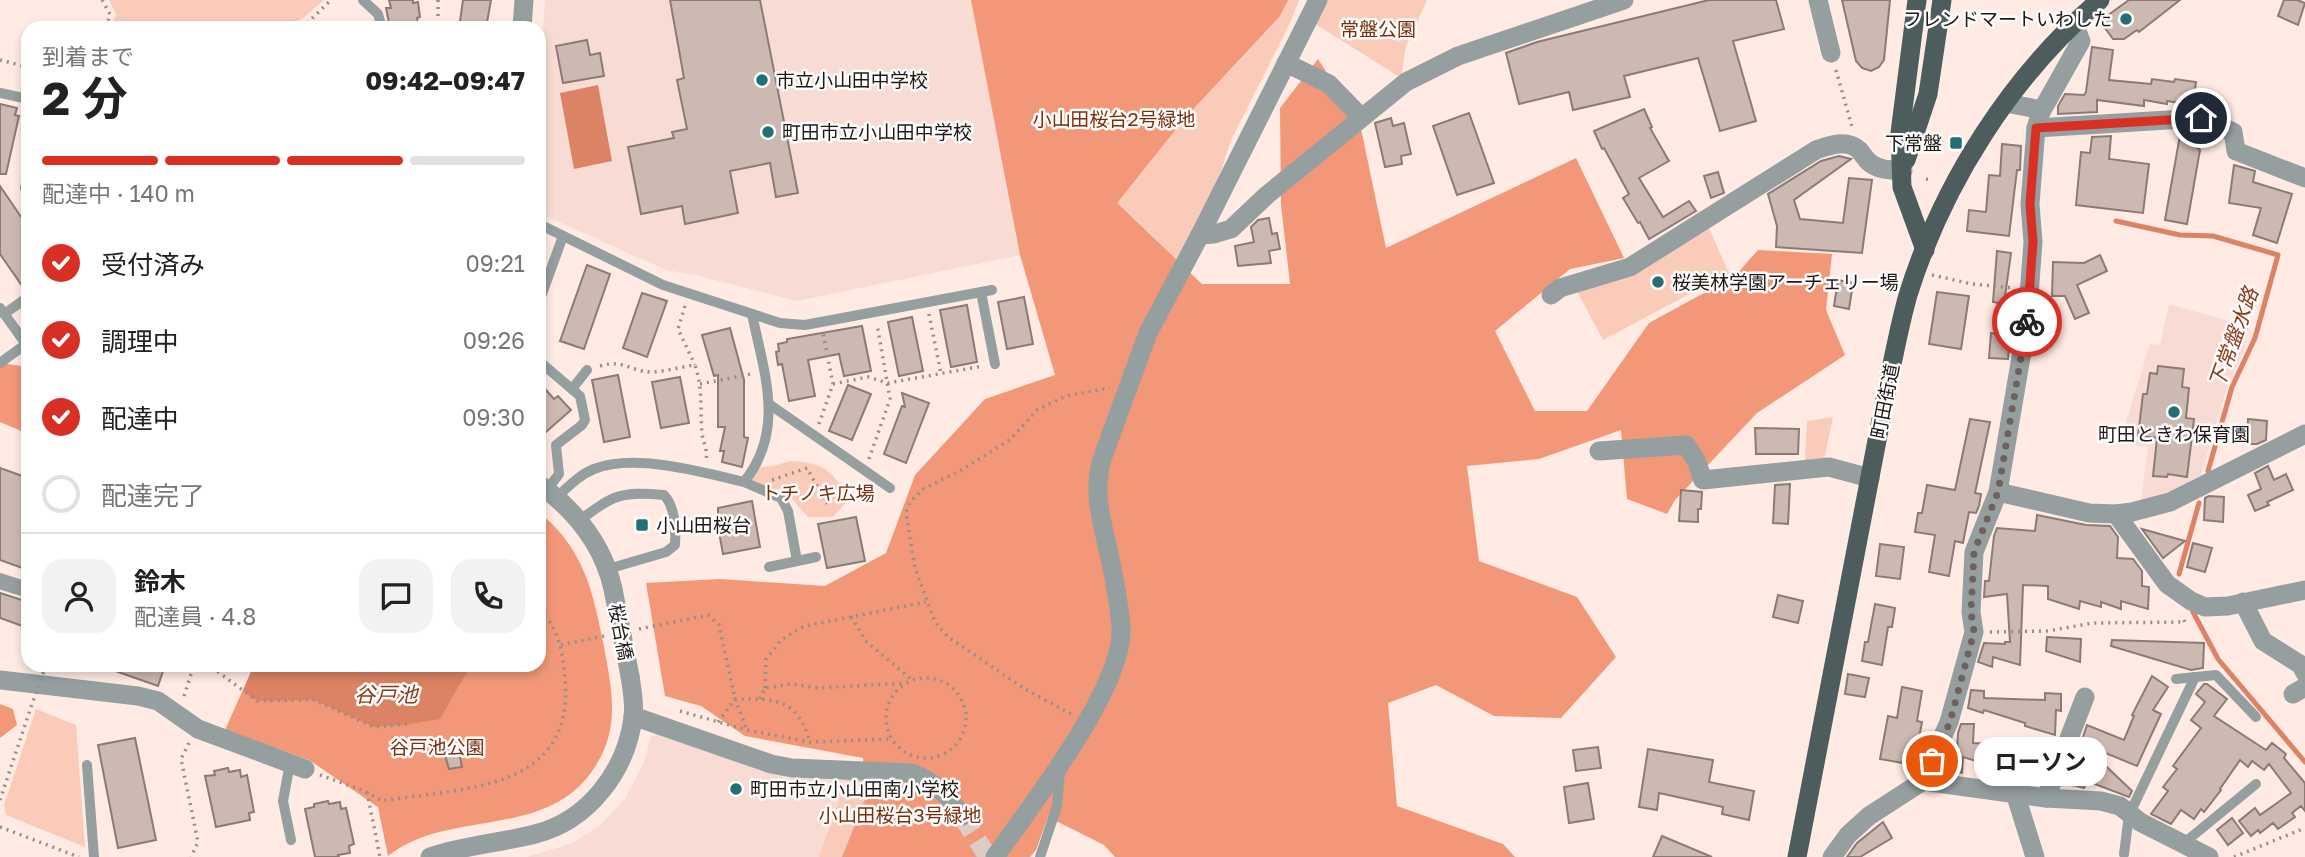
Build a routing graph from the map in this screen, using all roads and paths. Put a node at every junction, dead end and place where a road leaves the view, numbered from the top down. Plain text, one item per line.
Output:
1 (102, 0) edge
2 (331, 0) edge
3 (363, 0) edge
4 (438, 0) edge
5 (524, 0) edge
6 (1318, 0) edge
7 (1624, 0) edge
8 (1818, 0) edge
9 (1917, 0) edge
10 (1942, 0) edge
11 (2100, 0) edge
12 (108, 21) edge
13 (311, 21) edge
14 (380, 21) edge
15 (438, 21) edge
16 (522, 21) edge
17 (2074, 24) junction
18 (1831, 53) joint
19 (0, 60) edge
20 (1286, 63) junction
21 (21, 65) edge
22 (1906, 78) junction
23 (1930, 83) junction
24 (0, 93) edge
25 (21, 98) edge
26 (2006, 103) junction
27 (1361, 117) junction
28 (2039, 119) junction
29 (1858, 149) junction
30 (1903, 171) junction
31 (2305, 178) edge
32 (546, 228) edge
33 (1200, 235) junction
34 (563, 236) junction
35 (1924, 250) junction
36 (1936, 277) dead end
37 (546, 283) edge
38 (2030, 290) junction
39 (688, 293) junction
40 (1550, 295) dead end
41 (21, 301) edge
42 (927, 302) junction
43 (2, 311) edge
44 (874, 312) junction
45 (752, 314) junction
46 (821, 322) junction
47 (21, 337) edge
48 (21, 348) edge
49 (0, 363) edge
50 (995, 363) joint
51 (695, 365) junction
52 (546, 367) edge
53 (587, 370) joint
54 (763, 371) junction
55 (941, 374) junction
56 (888, 383) junction
57 (700, 384) junction
58 (833, 384) junction
59 (1113, 387) dead end
60 (572, 389) junction
61 (769, 404) junction
62 (2305, 434) edge
63 (815, 436) junction
64 (1599, 451) dead end
65 (865, 470) junction
66 (703, 473) junction
67 (1870, 478) junction
68 (744, 482) junction
69 (768, 482) dead end
70 (890, 488) dead end
71 (547, 491) edge
72 (1998, 492) junction
73 (827, 504) dead end
74 (2116, 514) junction
75 (580, 520) junction
76 (817, 557) dead end
77 (797, 561) junction
78 (769, 567) dead end
79 (608, 569) junction
80 (0, 581) edge
81 (2167, 584) junction
82 (21, 588) edge
83 (2305, 590) edge
84 (926, 602) junction
85 (2243, 602) junction
86 (850, 616) junction
87 (546, 617) edge
88 (628, 631) dead end
89 (1974, 632) junction
90 (614, 634) dead end
91 (561, 645) junction
92 (44, 672) edge
93 (192, 672) edge
94 (218, 672) edge
95 (2305, 673) edge
96 (2195, 677) junction
97 (2176, 679) dead end
98 (0, 680) edge
99 (912, 680) junction
100 (904, 683) junction
101 (765, 688) junction
102 (2085, 697) dead end
103 (735, 699) junction
104 (761, 699) junction
105 (674, 710) dead end
106 (1072, 714) dead end
107 (178, 715) junction
108 (633, 716) junction
109 (2256, 717) dead end
110 (718, 722) junction
111 (410, 724) dead end
112 (198, 729) junction
113 (747, 730) junction
114 (891, 738) junction
115 (810, 742) junction
116 (1061, 761) junction
117 (87, 765) dead end
118 (297, 766) junction
119 (1923, 781) junction
120 (2256, 784) dead end
121 (367, 792) junction
122 (2015, 793) junction
123 (2046, 798) junction
124 (0, 800) edge
125 (2129, 814) junction
126 (962, 816) tunnel mouth
127 (0, 827) edge
128 (2305, 828) edge
129 (291, 840) dead end
130 (2184, 843) junction
131 (1044, 854) edge
132 (2124, 854) dead end
133 (79, 857) edge
134 (94, 857) edge
135 (191, 857) edge
136 (380, 857) edge
137 (430, 857) edge
138 (995, 857) edge
139 (1797, 857) edge
140 (1832, 857) edge
141 (2035, 857) edge
142 (2209, 857) edge
143 (2234, 857) edge

1 - 12 path
2 - 13 path
3 - 14 lane
4 - 15 path
5 - 16 street
6 - 20 street
7 - 27 street
8 - 18 street
9 - 22 main road
10 - 23 main road
11 - 17 main road, 町田街道
17 - 26 main road, 町田街道
17 - 28 street
18 - 29 path
19 - 21 path
20 - 27 street
20 - 33 street
22 - 23 main road
22 - 30 main road
23 - 30 main road
24 - 25 lane
26 - 28 street
26 - 35 main road, 町田街道
27 - 33 street
28 - 31 street
28 - 38 street
29 - 30 street
29 - 40 street
30 - 35 main road
32 - 34 lane
33 - 116 street
34 - 37 lane
34 - 39 lane
35 - 67 main road, 町田街道
36 - 38 path
38 - 72 street
39 - 45 lane
39 - 51 path
41 - 43 lane
42 - 44 lane
42 - 50 lane
42 - 55 path
43 - 47 lane
44 - 46 lane
44 - 56 path
45 - 46 lane
45 - 54 lane
46 - 58 path
48 - 49 lane
50 - 55 path
51 - 53 path
51 - 57 path
52 - 60 lane
53 - 60 lane
54 - 57 path
54 - 61 lane
55 - 56 path
56 - 58 path
56 - 65 path
57 - 66 path
58 - 63 path
59 - 84 path
60 - 71 lane
61 - 63 lane
61 - 68 lane
62 - 74 street
63 - 65 lane
64 - 67 street
65 - 70 lane
66 - 68 lane
66 - 71 lane
67 - 139 main road, 町田街道
68 - 77 lane
69 - 73 path
71 - 75 street, 桜台橋
72 - 74 street
72 - 89 street
74 - 81 street
75 - 79 street, 桜台橋
75 - 79 lane
76 - 77 lane
77 - 78 lane
79 - 108 street, 桜台橋, bridge
80 - 82 street
81 - 85 street
81 - 89 path
83 - 85 street
84 - 86 path
84 - 106 path
85 - 95 street
86 - 99 path
86 - 101 path
87 - 91 path
88 - 103 path
89 - 119 street
90 - 91 path
91 - 121 path
92 - 124 path, bridge
93 - 107 path
94 - 111 path
96 - 97 lane
96 - 109 lane
96 - 125 lane
98 - 107 street
99 - 100 path
99 - 114 path
100 - 101 path
100 - 114 path
101 - 104 path
102 - 123 street
103 - 104 path
103 - 110 path
103 - 113 path
104 - 115 path
105 - 110 path
107 - 112 street
108 - 126 street
108 - 137 street, 桜台橋
110 - 113 path
112 - 118 street
112 - 135 path
113 - 115 path
114 - 115 path
116 - 131 lane
116 - 138 street
117 - 134 lane
118 - 121 path
118 - 129 lane
119 - 122 street
119 - 140 street
120 - 130 lane
121 - 136 path
122 - 123 street
122 - 141 street
123 - 125 street
125 - 130 street
125 - 132 lane
127 - 133 path
128 - 143 path
130 - 142 street

